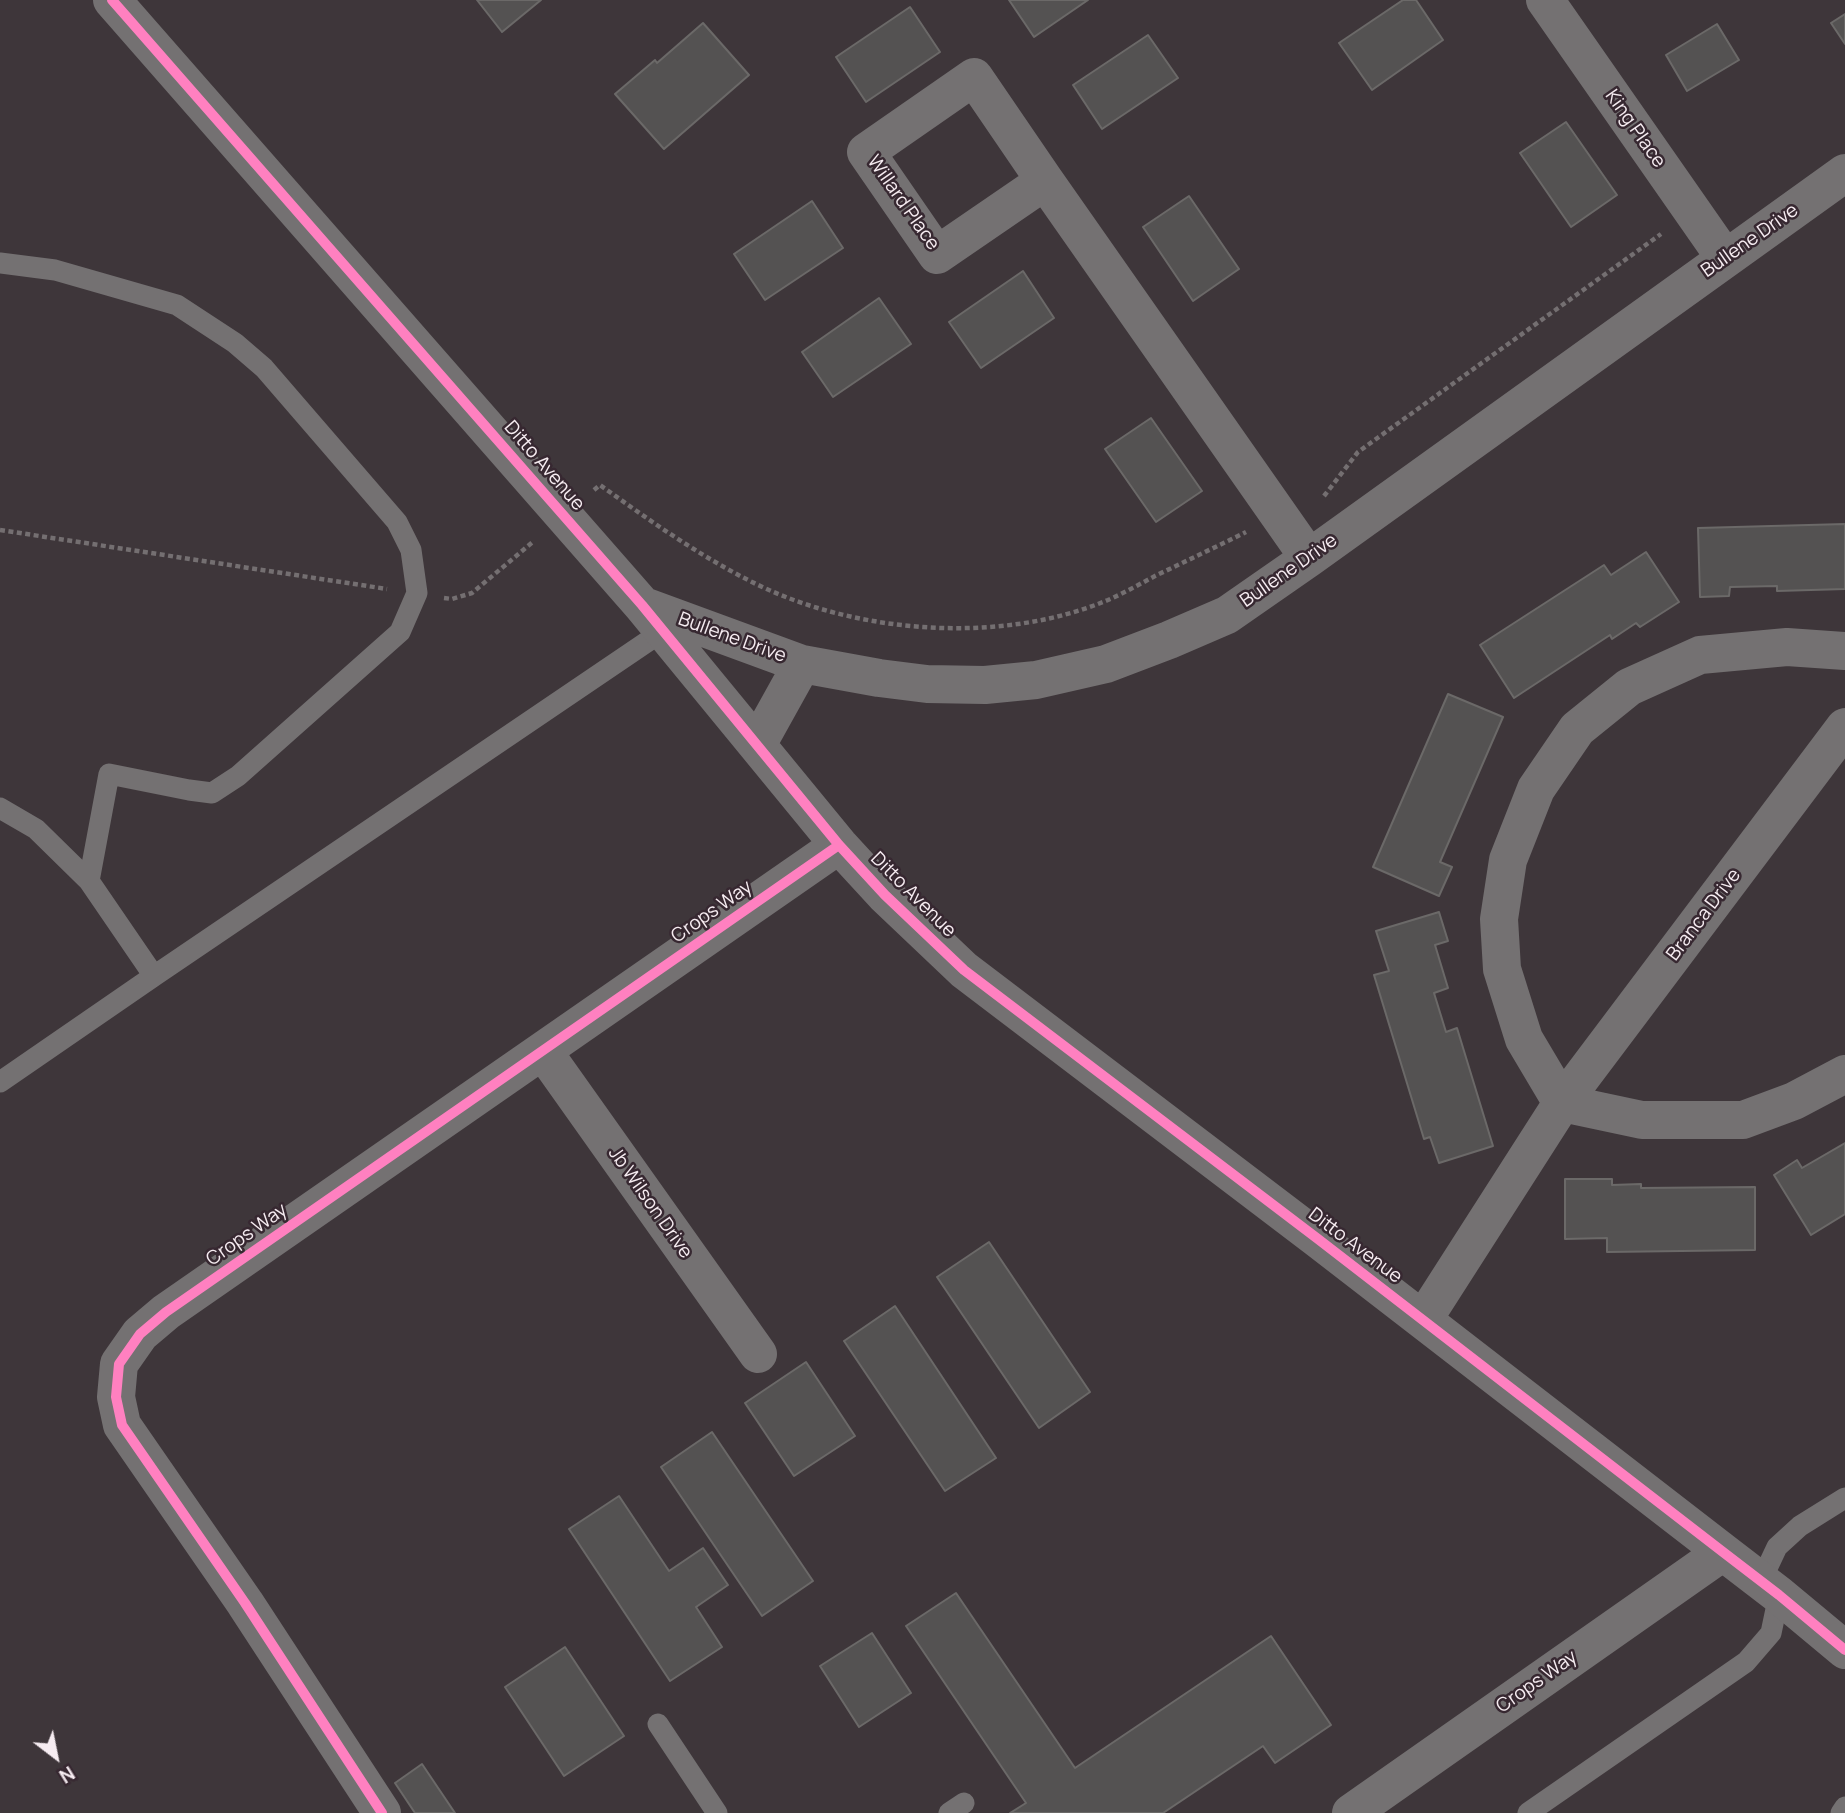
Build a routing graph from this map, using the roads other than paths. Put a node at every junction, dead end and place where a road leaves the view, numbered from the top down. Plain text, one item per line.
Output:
1 (112, 0) edge
2 (1545, 0) edge
3 (1845, 173) edge
4 (1045, 181) junction
5 (1726, 258) junction
6 (0, 263) edge
7 (1309, 558) junction
8 (652, 618) junction
9 (1845, 651) edge
10 (802, 664) junction
11 (1845, 727) edge
12 (757, 746) junction
13 (0, 808) edge
14 (839, 845) junction
15 (89, 881) junction
16 (154, 976) junction
17 (543, 1051) junction
18 (1845, 1074) edge
19 (0, 1082) edge
20 (1563, 1103) junction
21 (1423, 1320) junction
22 (758, 1354) dead end
23 (1845, 1498) edge
24 (1723, 1552) junction
25 (1770, 1588) junction
26 (1845, 1650) edge
27 (658, 1724) dead end
28 (1845, 1807) edge
29 (382, 1813) edge
30 (717, 1813) edge
31 (1351, 1813) edge
32 (1528, 1813) edge
33 (1841, 1813) edge

1 - 8 street, Ditto Avenue
2 - 5 street, King Place
3 - 5 street, Bullene Drive
4 - 4 street, Willard Place
4 - 7 street, Willard Place
5 - 7 street, Bullene Drive
6 - 15 lane
7 - 10 street, Bullene Drive
8 - 10 street, Bullene Drive
8 - 12 street, Ditto Avenue
8 - 16 lane
9 - 20 street
10 - 12 street
11 - 20 street, Branca Drive
12 - 14 street, Ditto Avenue
13 - 15 lane
14 - 17 street, Crops Way
14 - 21 street, Ditto Avenue
15 - 16 lane
16 - 19 lane
17 - 22 street, Jb Wilson Drive
17 - 29 street, Crops Way
18 - 20 street
20 - 21 street, Branca Drive
21 - 24 street, Ditto Avenue
23 - 25 lane
24 - 25 street, Ditto Avenue
24 - 31 street, Crops Way
25 - 26 street, Ditto Avenue
25 - 32 lane
27 - 30 lane
28 - 33 lane

